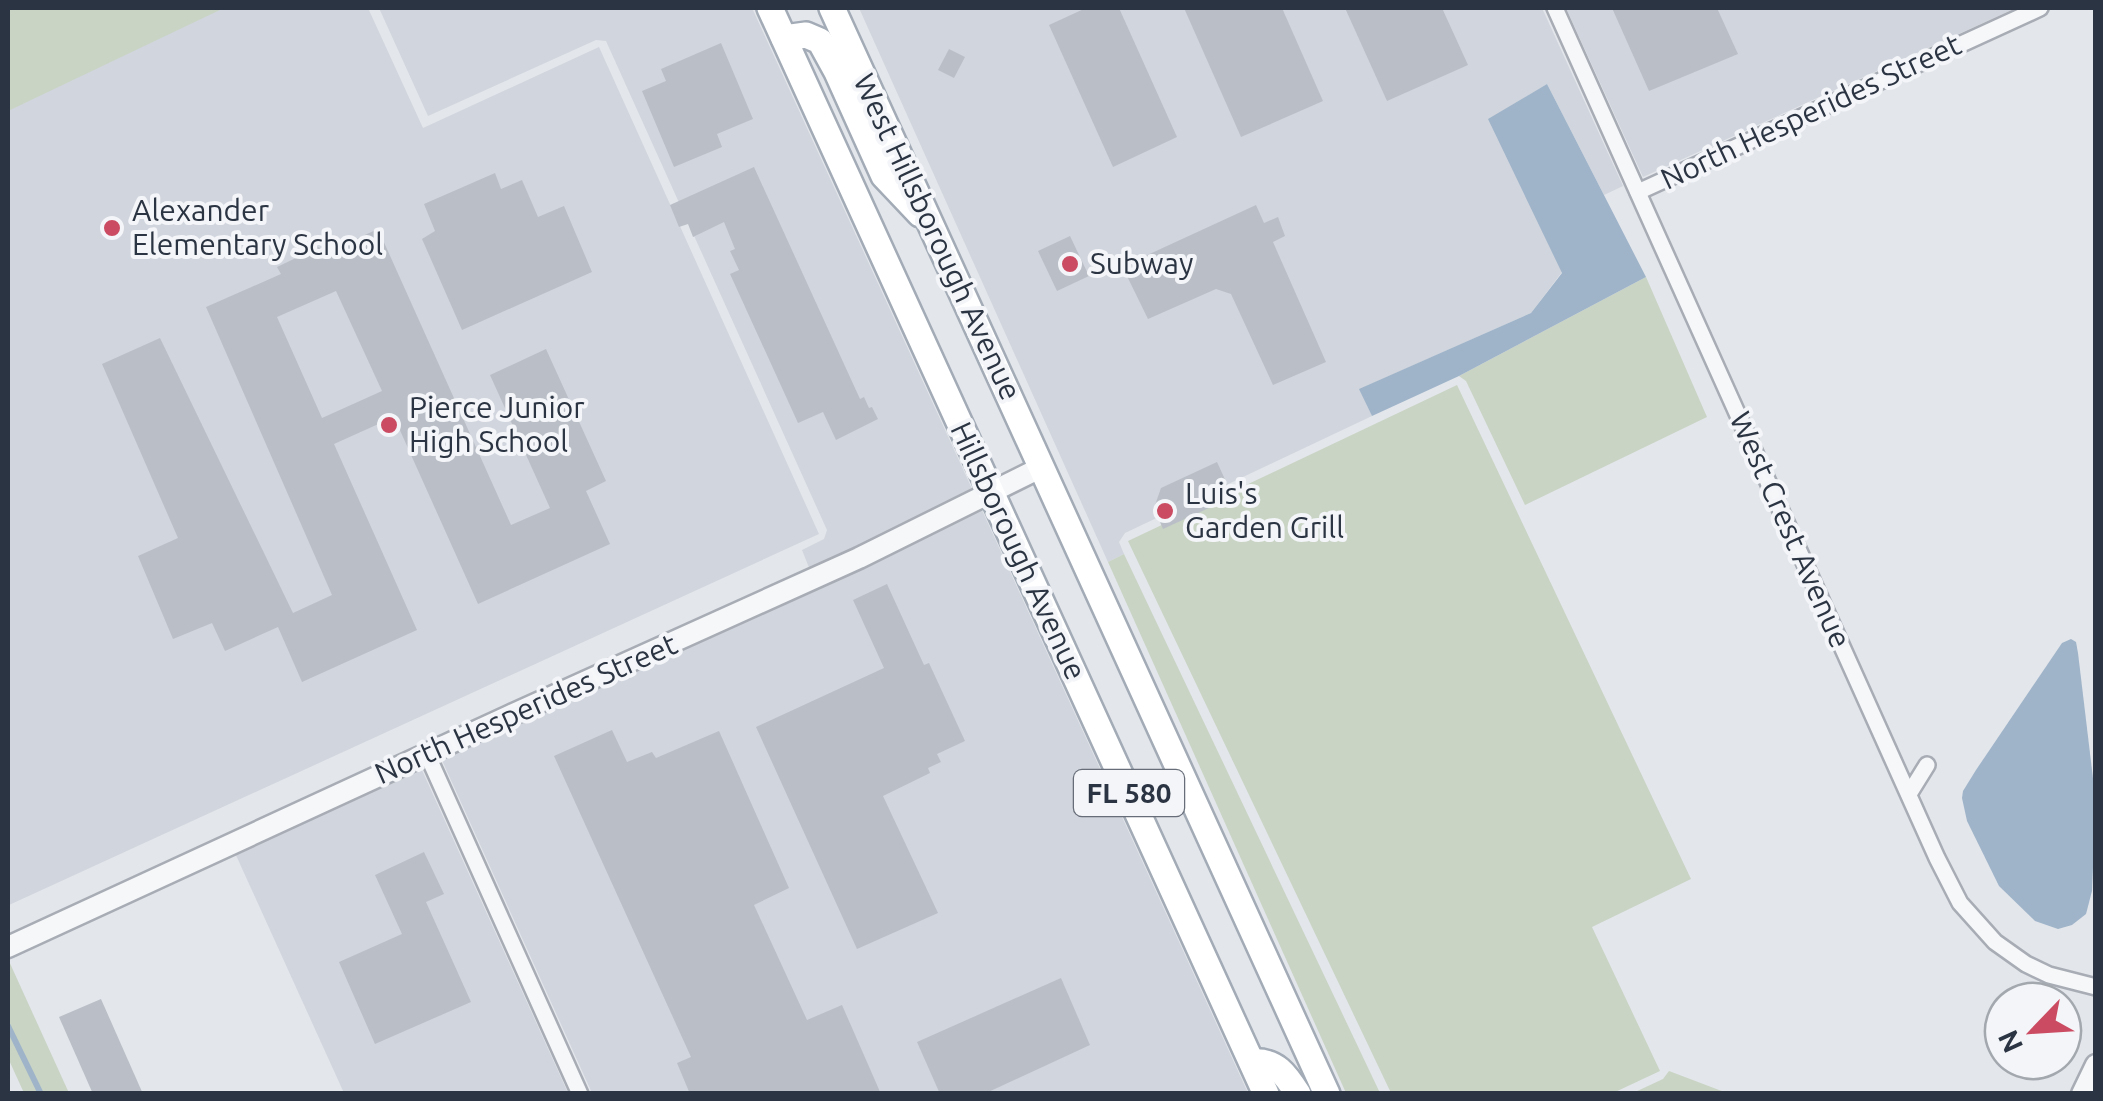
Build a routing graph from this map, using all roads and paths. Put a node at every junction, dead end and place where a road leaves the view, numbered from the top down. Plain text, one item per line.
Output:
1 (770, 8) edge
2 (832, 8) edge
3 (1554, 8) edge
4 (2040, 8) edge
5 (784, 38) junction
6 (1638, 192) junction
7 (931, 224) junction
8 (1042, 466) junction
9 (992, 492) junction
10 (427, 754) junction
11 (1927, 764) dead end
12 (1909, 794) junction
13 (8, 948) edge
14 (2096, 987) edge
15 (1252, 1062) junction
16 (2096, 1064) edge
17 (580, 1094) edge
18 (1266, 1094) edge
19 (1298, 1094) edge
20 (1327, 1094) edge
21 (2082, 1094) edge

1 - 5 main road, Hillsborough Avenue / FL 580
2 - 7 main road, West Hillsborough Avenue / FL 580
3 - 6 street, West Crest Avenue
4 - 6 street, North Hesperides Street
5 - 7 main road
5 - 9 main road, Hillsborough Avenue / FL 580
6 - 12 street, West Crest Avenue
7 - 8 main road, West Hillsborough Avenue / FL 580
8 - 9 street, North Hesperides Street
8 - 20 main road, Hillsborough Avenue / FL 580
9 - 10 street, North Hesperides Street
9 - 15 main road, Hillsborough Avenue / FL 580
10 - 13 street, North Hesperides Street
10 - 17 street
11 - 12 street
12 - 14 street, West Crest Avenue
15 - 18 main road, Hillsborough Avenue / FL 580
15 - 19 main road
16 - 21 street

